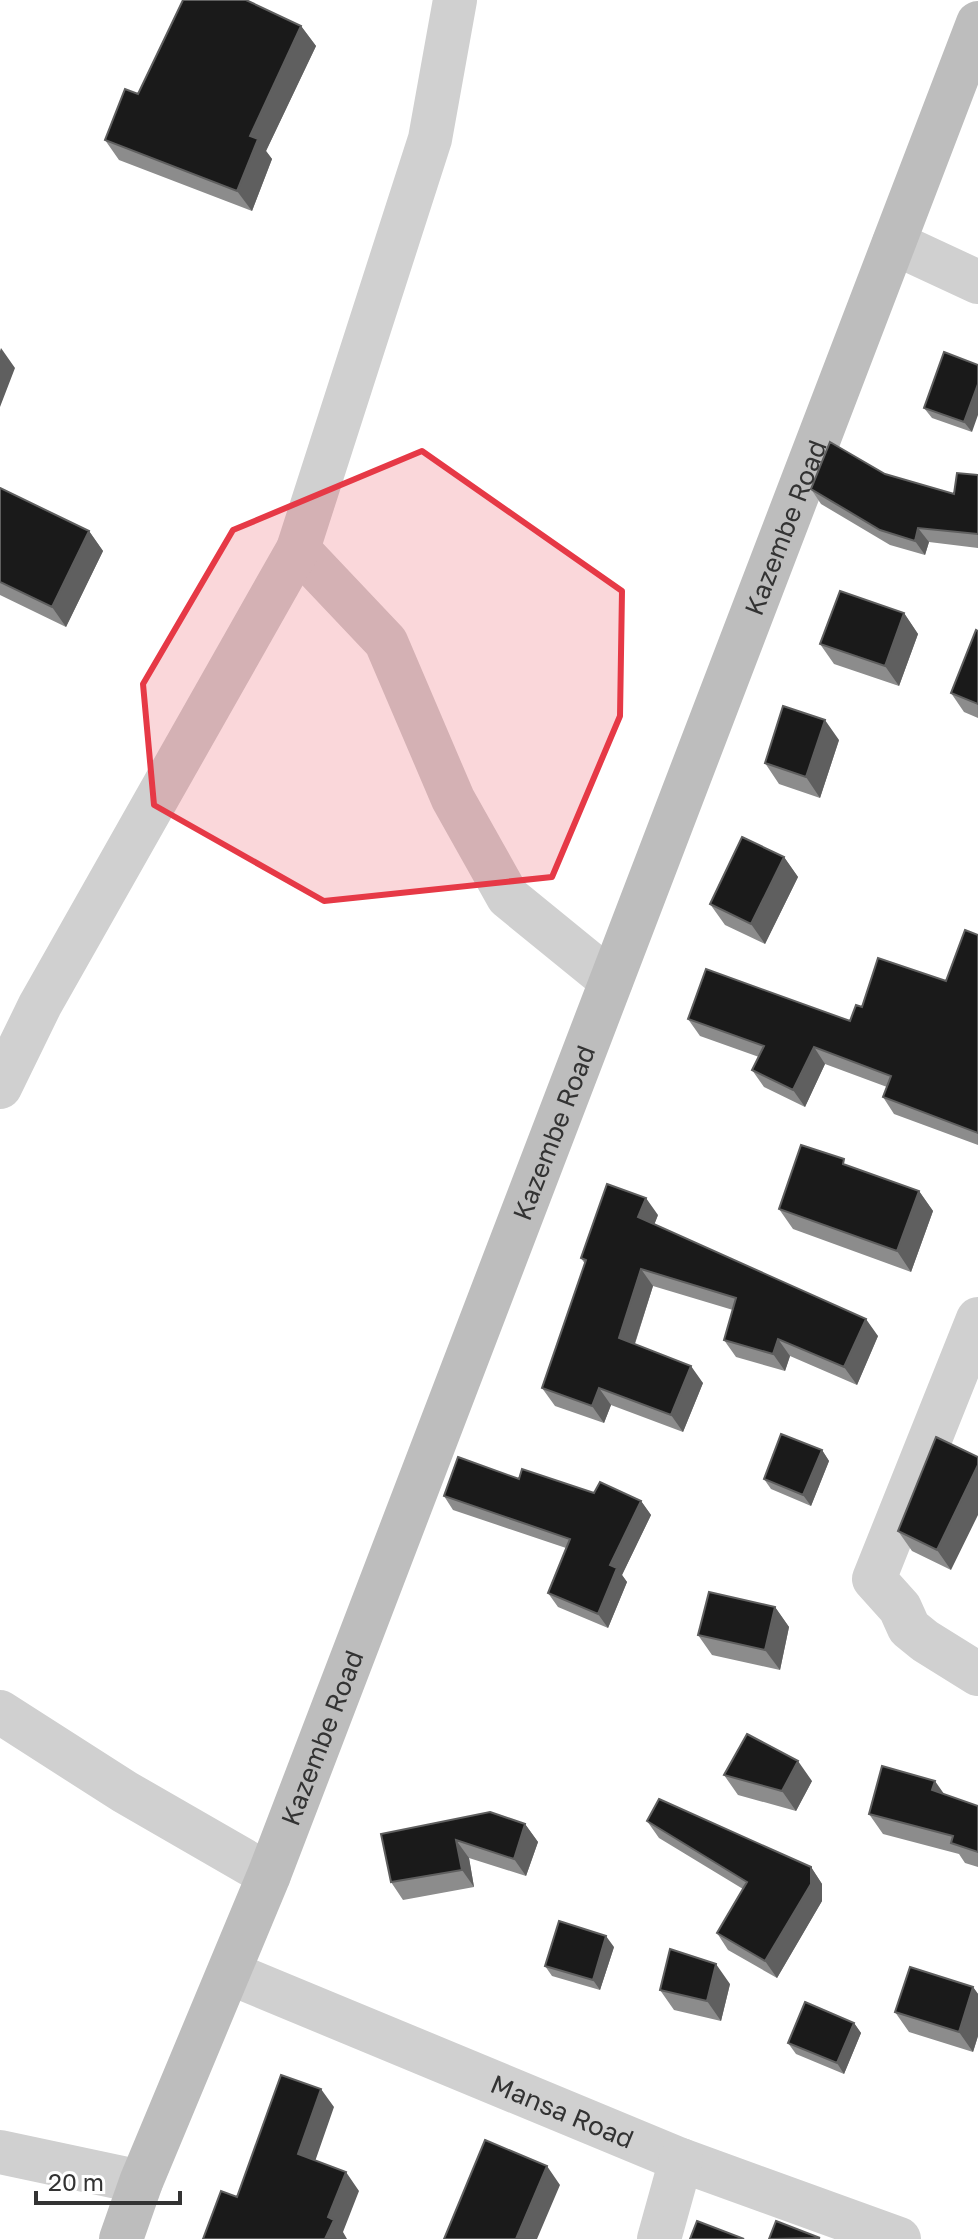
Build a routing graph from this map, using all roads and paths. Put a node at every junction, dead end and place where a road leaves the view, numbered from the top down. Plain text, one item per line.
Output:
1 (455, 0) edge
2 (978, 23) edge
3 (894, 243) junction
4 (978, 282) edge
5 (298, 549) junction
6 (611, 981) junction
7 (0, 1087) edge
8 (978, 1319) edge
9 (978, 1674) edge
10 (0, 1712) edge
11 (269, 1875) junction
12 (230, 1973) junction
13 (0, 2152) edge
14 (681, 2160) junction
15 (141, 2182) junction
16 (121, 2239) edge
17 (659, 2239) edge
18 (899, 2239) edge

1 - 5 street
2 - 3 main road, Kazembe Road
3 - 4 street
3 - 6 main road, Kazembe Road
5 - 6 street
5 - 7 street
6 - 11 main road, Kazembe Road
8 - 9 street
10 - 11 street
11 - 12 main road, Kazembe Road
12 - 14 street, Mansa Road
12 - 15 main road, Kazembe Road
13 - 15 street
14 - 17 street
14 - 18 street, Mansa Road
15 - 16 main road, Kazembe Road

